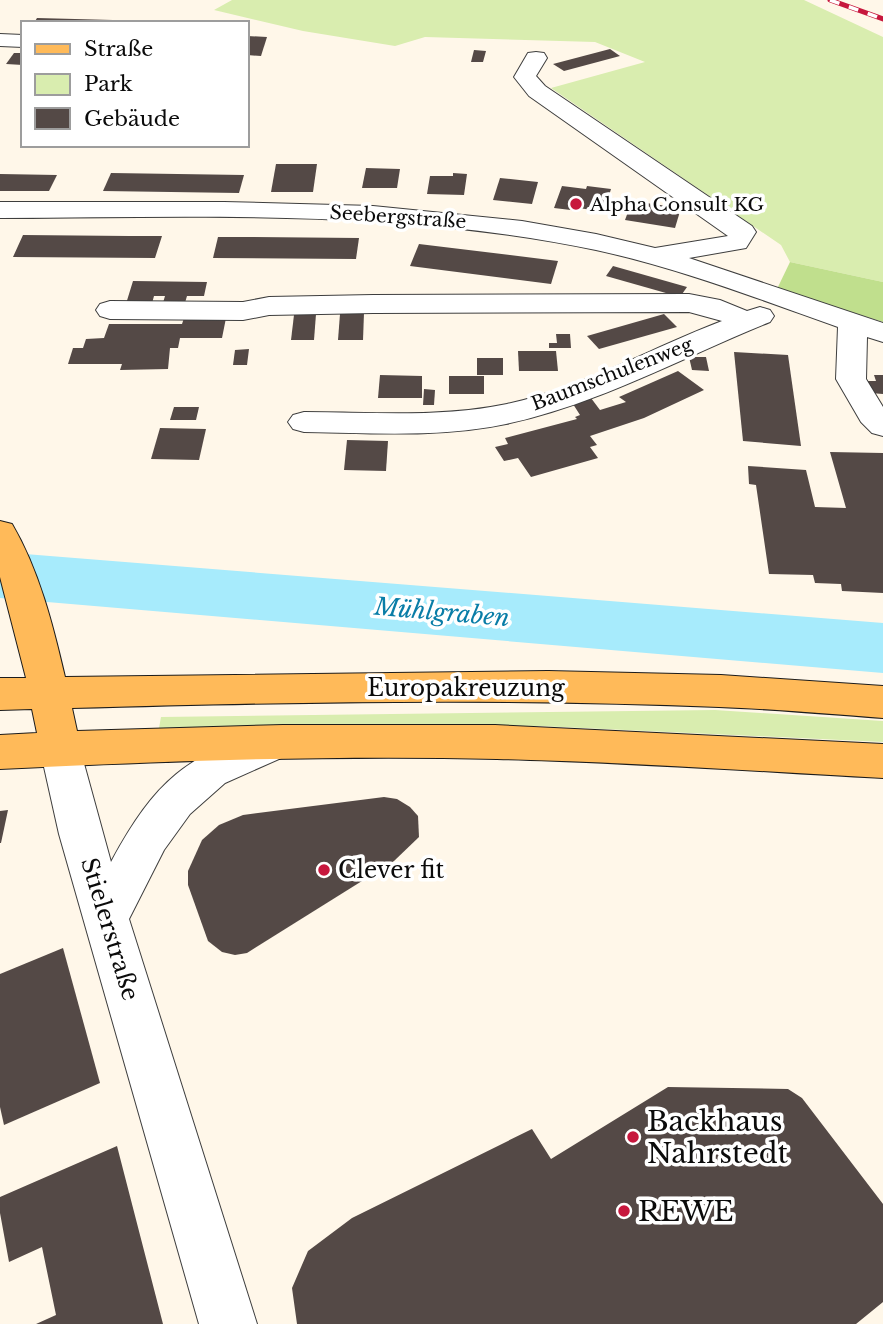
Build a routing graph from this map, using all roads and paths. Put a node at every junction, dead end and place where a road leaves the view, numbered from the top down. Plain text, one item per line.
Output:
1 (0, 40) edge
2 (21, 41) edge
3 (536, 58) dead end
4 (0, 210) edge
5 (652, 257) junction
6 (786, 301) junction
7 (327, 305) junction
8 (110, 310) dead end
9 (747, 321) junction
10 (853, 323) junction
11 (883, 333) edge
12 (324, 336) dead end
13 (304, 422) dead end
14 (883, 426) edge
15 (0, 533) edge
16 (49, 691) junction
17 (0, 694) edge
18 (883, 702) edge
19 (274, 743) junction
20 (60, 749) junction
21 (0, 752) edge
22 (883, 761) edge
23 (107, 918) junction
24 (228, 1324) edge

1 - 2 street
3 - 5 street
4 - 5 street, Seebergstraße
5 - 6 street, Seebergstraße
6 - 9 street, Baumschulenweg
6 - 10 street, Seebergstraße
7 - 8 street
7 - 9 street
7 - 12 street
9 - 13 street, Baumschulenweg
10 - 11 street, Seebergstraße
10 - 14 street
15 - 16 main road, Stielerstraße
16 - 17 main road, Europakreuzung
16 - 18 main road, Europakreuzung
16 - 20 main road, Stielerstraße
19 - 20 main road
19 - 22 main road
19 - 23 street
20 - 21 main road
20 - 23 street, Stielerstraße
23 - 24 street, Stielerstraße

